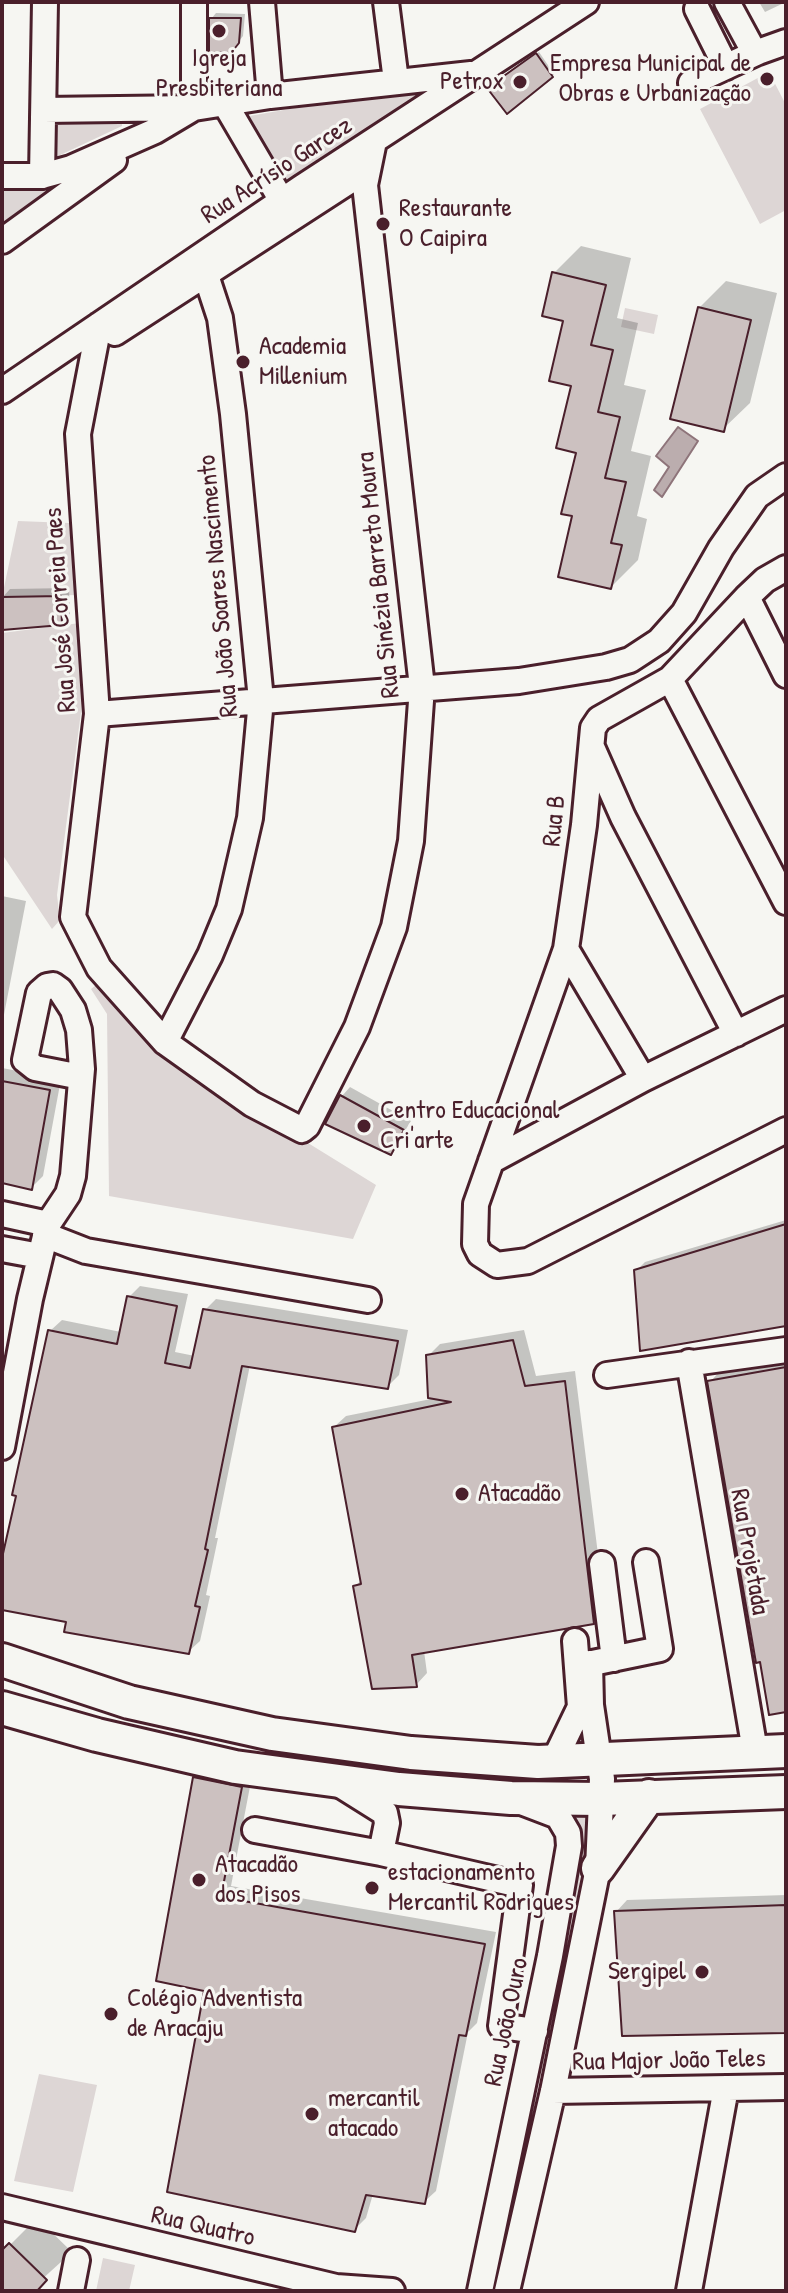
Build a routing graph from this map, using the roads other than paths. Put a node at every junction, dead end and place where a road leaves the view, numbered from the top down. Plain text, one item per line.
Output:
1 (45, 2) edge
2 (194, 2) edge
3 (262, 2) edge
4 (386, 2) edge
5 (586, 2) edge
6 (727, 2) edge
7 (744, 2) edge
8 (697, 9) dead end
9 (786, 26) edge
10 (786, 42) edge
11 (758, 52) junction
12 (726, 67) junction
13 (476, 74) junction
14 (396, 81) junction
15 (691, 83) dead end
16 (270, 96) junction
17 (224, 102) junction
18 (194, 108) junction
19 (44, 110) junction
20 (155, 131) junction
21 (374, 141) junction
22 (355, 175) junction
23 (2, 176) edge
24 (42, 176) junction
25 (282, 201) junction
26 (2, 241) edge
27 (204, 266) junction
28 (98, 335) junction
29 (2, 391) edge
30 (786, 476) edge
31 (786, 568) edge
32 (747, 597) junction
33 (786, 675) edge
34 (670, 679) junction
35 (422, 687) junction
36 (261, 700) junction
37 (97, 714) junction
38 (589, 742) junction
39 (623, 817) junction
40 (584, 825) junction
41 (786, 902) edge
42 (566, 949) junction
43 (786, 1009) edge
44 (736, 1034) junction
45 (165, 1042) junction
46 (82, 1073) dead end
47 (643, 1079) junction
48 (305, 1129) joint
49 (786, 1130) edge
50 (491, 1161) junction
51 (2, 1214) edge
52 (45, 1238) junction
53 (2, 1249) edge
54 (368, 1300) dead end
55 (786, 1350) edge
56 (689, 1362) junction
57 (607, 1375) dead end
58 (2, 1447) edge
59 (646, 1562) dead end
60 (602, 1564) dead end
61 (575, 1641) dead end
62 (2, 1660) edge
63 (594, 1663) junction
64 (2, 1708) edge
65 (770, 1751) edge
66 (600, 1758) junction
67 (554, 1761) junction
68 (329, 1780) junction
69 (786, 1792) edge
70 (649, 1796) junction
71 (511, 1798) junction
72 (602, 1799) junction
73 (255, 1830) dead end
74 (381, 1853) junction
75 (598, 1868) junction
76 (550, 1956) junction
77 (577, 1964) junction
78 (535, 2031) junction
79 (786, 2087) edge
80 (726, 2088) junction
81 (553, 2091) junction
82 (2, 2207) edge
83 (493, 2237) junction
84 (519, 2240) junction
85 (77, 2260) dead end
86 (71, 2291) edge
87 (392, 2291) edge
88 (480, 2291) edge
89 (507, 2291) edge
90 (689, 2291) edge

1 - 19 street
2 - 18 street
3 - 16 street
4 - 14 street
5 - 13 street, Rua Acrísio Garcez
6 - 11 street
7 - 9 street
8 - 12 street
10 - 11 street
11 - 12 street
12 - 15 street
13 - 14 street
13 - 21 street, Rua Acrísio Garcez
14 - 16 street
16 - 17 street
17 - 18 street
17 - 25 street
18 - 19 street
18 - 20 street
19 - 24 street
20 - 24 street
20 - 26 street
21 - 22 street, Rua Acrísio Garcez
21 - 22 street, Rua Sinézia Barreto Moura
22 - 25 street, Rua Acrísio Garcez
22 - 27 street
22 - 35 street, Rua Sinézia Barreto Moura
23 - 24 street
25 - 27 street, Rua Acrísio Garcez
27 - 28 street
27 - 36 street, Rua João Soares Nascimento
28 - 29 street
28 - 37 street, Rua José Correia Paes
30 - 35 street
31 - 32 street
32 - 33 street
32 - 34 street
34 - 38 street
34 - 41 street
35 - 36 street
35 - 48 street, Rua Sinézia Barreto Moura
36 - 37 street
36 - 45 street, Rua João Soares Nascimento
37 - 45 street, Rua José Correia Paes
38 - 39 street
38 - 40 street, Rua B
39 - 40 street
39 - 44 street
40 - 42 street, Rua B
42 - 47 street
42 - 50 street, Rua B
43 - 44 street
44 - 47 street
45 - 48 street, Rua José Correia Paes
46 - 52 street
47 - 50 street
49 - 50 street, Rua B
51 - 52 street
52 - 53 street
52 - 54 street
52 - 58 street
55 - 56 street
56 - 57 street
56 - 65 street, Rua Projetada
59 - 63 street
60 - 63 street
61 - 63 street
62 - 67 main road
63 - 66 street
63 - 67 street
64 - 68 main road
65 - 66 main road
66 - 67 main road
66 - 72 street
68 - 71 main road
68 - 74 street
69 - 70 main road
70 - 72 main road
70 - 75 main road
71 - 72 main road
71 - 76 street, Rua João Ouro
72 - 75 street
73 - 74 street
74 - 78 street
75 - 77 street
76 - 77 street
76 - 78 street, Rua João Ouro
77 - 81 street
78 - 83 street, Rua João Ouro
79 - 80 street, Rua Major João Teles
80 - 81 street, Rua Major João Teles
80 - 90 street
81 - 84 street
82 - 87 street, Rua Quatro
83 - 84 street
83 - 88 street, Rua João Ouro
84 - 89 street
85 - 86 street

